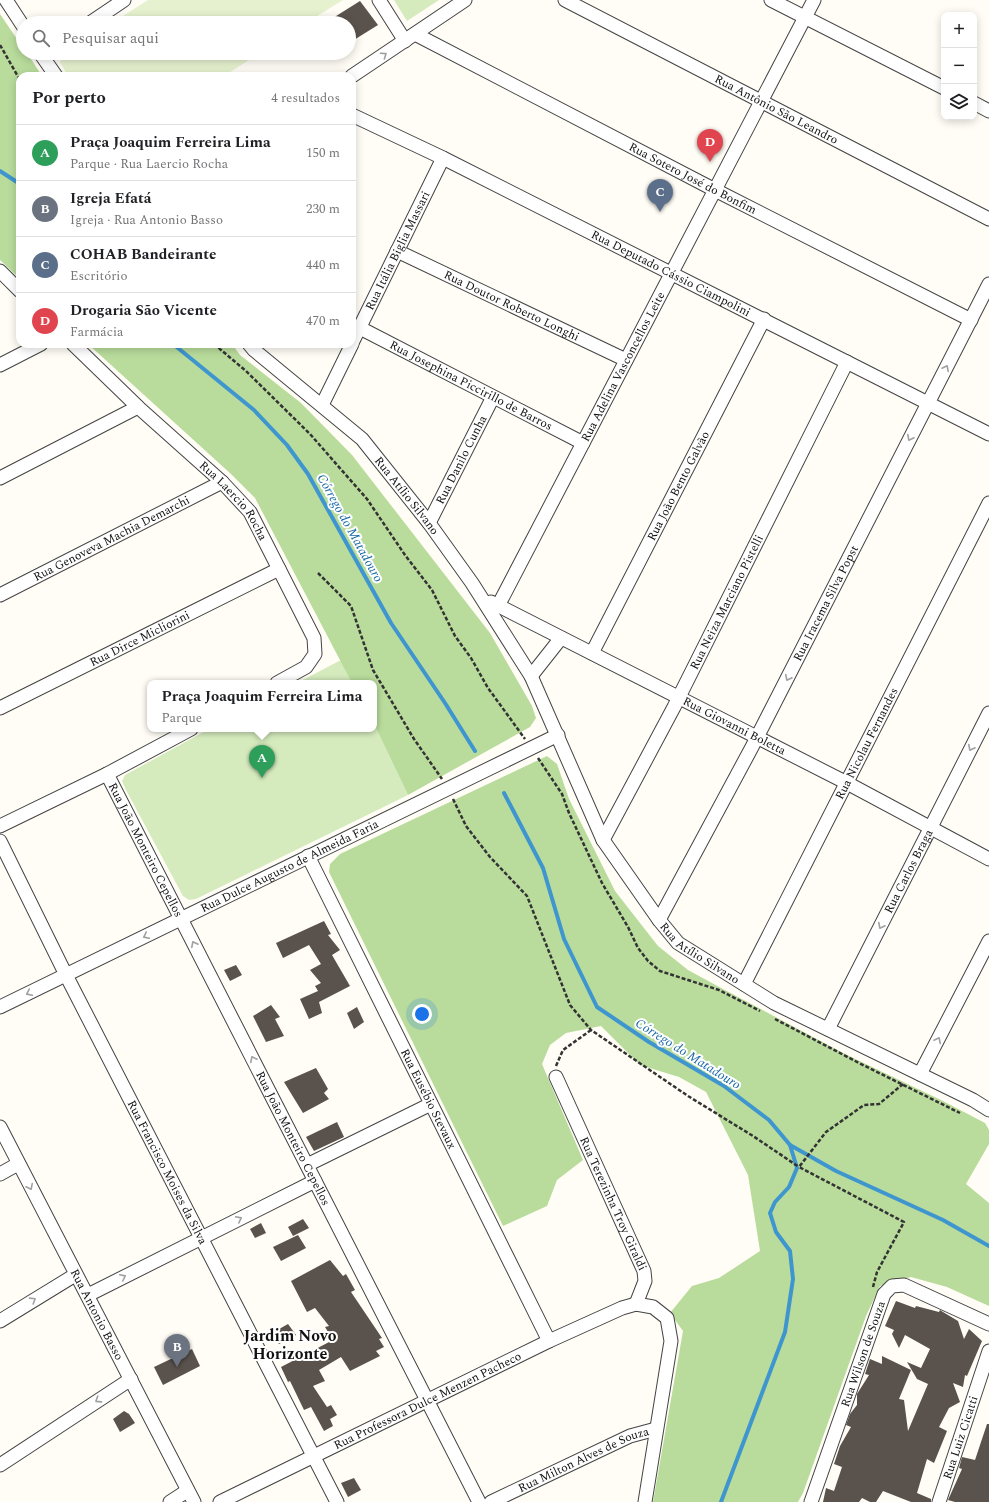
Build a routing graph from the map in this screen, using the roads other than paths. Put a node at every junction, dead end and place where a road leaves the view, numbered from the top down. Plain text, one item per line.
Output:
1 (6, 0) edge
2 (124, 0) edge
3 (379, 0) edge
4 (466, 0) edge
5 (565, 0) edge
6 (771, 0) edge
7 (814, 0) edge
8 (16, 16) edge
9 (100, 16) edge
10 (805, 17) junction
11 (410, 37) junction
12 (47, 60) edge
13 (54, 72) edge
14 (356, 73) edge
15 (941, 86) edge
16 (761, 101) junction
17 (977, 105) edge
18 (989, 111) edge
19 (356, 117) edge
20 (443, 158) junction
21 (715, 190) junction
22 (989, 218) edge
23 (398, 251) junction
24 (0, 271) edge
25 (672, 272) junction
26 (989, 284) edge
27 (16, 287) edge
28 (764, 319) junction
29 (971, 320) junction
30 (360, 328) junction
31 (356, 336) edge
32 (34, 348) edge
33 (77, 348) edge
34 (252, 348) edge
35 (350, 348) edge
36 (626, 360) junction
37 (847, 362) junction
38 (0, 365) edge
39 (493, 397) junction
40 (928, 403) junction
41 (322, 405) junction
42 (138, 407) junction
43 (989, 434) edge
44 (583, 443) junction
45 (0, 478) edge
46 (222, 482) junction
47 (989, 503) edge
48 (429, 523) junction
49 (279, 569) junction
50 (0, 595) edge
51 (478, 596) junction
52 (498, 606) junction
53 (561, 638) junction
54 (592, 653) junction
55 (531, 676) junction
56 (282, 680) edge
57 (679, 698) junction
58 (0, 708) edge
59 (989, 713) edge
60 (185, 732) edge
61 (558, 735) junction
62 (757, 738) junction
63 (107, 774) junction
64 (847, 783) junction
65 (0, 826) edge
66 (930, 829) junction
67 (603, 840) junction
68 (0, 841) edge
69 (308, 856) junction
70 (989, 859) edge
71 (181, 919) junction
72 (658, 920) junction
73 (989, 941) edge
74 (66, 975) junction
75 (744, 984) junction
76 (0, 1007) edge
77 (828, 1030) junction
78 (920, 1074) junction
79 (556, 1077) road end
80 (431, 1104) junction
81 (989, 1110) edge
82 (0, 1127) edge
83 (18, 1164) junction
84 (307, 1165) junction
85 (0, 1174) edge
86 (315, 1181) junction
87 (201, 1238) junction
88 (75, 1275) junction
89 (88, 1295) junction
90 (636, 1304) junction
91 (0, 1321) edge
92 (989, 1324) edge
93 (549, 1341) junction
94 (989, 1351) edge
95 (131, 1379) junction
96 (428, 1401) junction
97 (656, 1429) junction
98 (314, 1456) junction
99 (0, 1465) edge
100 (190, 1496) edge
101 (170, 1502) edge
102 (220, 1502) edge
103 (337, 1502) edge
104 (479, 1502) edge
105 (491, 1502) edge
106 (646, 1502) edge
107 (811, 1502) edge
108 (939, 1502) edge

1 - 8 street
2 - 9 street
3 - 11 street
4 - 11 street
5 - 16 street, Rua Antônio São Leandro
6 - 10 street
7 - 10 street, Rua Adelina Vasconcellos Leite
10 - 15 street
10 - 16 street, Rua Adelina Vasconcellos Leite
14 -> 11 street
11 - 21 street, Rua Sotero José do Bonfim
12 - 13 street
16 - 21 street, Rua Adelina Vasconcellos Leite
16 - 22 street, Rua Antônio São Leandro
17 - 18 street
19 - 20 street, Rua Deputado Cássio Ciampolini
20 - 23 street, Rua Itália Biglia Massari
20 - 25 street, Rua Deputado Cássio Ciampolini
21 - 25 street, Rua Adelina Vasconcellos Leite
21 - 29 street, Rua Sotero José do Bonfim
23 - 30 street, Rua Itália Biglia Massari
23 - 36 street, Rua Doutor Roberto Longhi
24 - 27 street
25 - 28 street, Rua Deputado Cássio Ciampolini
25 - 36 street, Rua Adelina Vasconcellos Leite
26 - 29 street, Rua Iracema Silva Popst
28 - 37 street, Rua Deputado Cássio Ciampolini
28 - 54 street, Rua João Bento Galvão
40 -> 29 street, Rua Iracema Silva Popst
30 - 31 street, Rua Itália Biglia Massari
30 - 39 street, Rua Josephina Piccirillo de Barros
32 - 38 street
33 - 42 street, Rua Laercio Rocha
34 - 41 street, Rua Atílio Silvano
35 - 41 street, Rua Itália Biglia Massari
36 - 44 street, Rua Adelina Vasconcellos Leite
37 - 40 street, Rua Deputado Cássio Ciampolini
37 - 57 street, Rua Neiza Marciano Pistelli
39 - 44 street, Rua Josephina Piccirillo de Barros
39 - 48 street, Rua Danilo Cunha
40 - 43 street, Rua Deputado Cássio Ciampolini
40 -> 62 street, Rua Iracema Silva Popst
41 - 48 street, Rua Atílio Silvano
42 - 45 street
42 - 46 street, Rua Laercio Rocha
44 - 52 street, Rua Adelina Vasconcellos Leite
46 - 49 street, Rua Laercio Rocha
46 - 50 street, Rua Genoveva Machia Demarchi
47 - 64 street, Rua Nicolau Fernandes
48 - 51 street, Rua Atílio Silvano
49 - 56 street, Rua Laercio Rocha
49 - 58 street, Rua Dirce Micliorini
51 - 52 street, Rua Giovanni Boletta
51 - 55 street, Rua Atílio Silvano
52 - 53 street, Rua Giovanni Boletta
53 - 54 street, Rua Giovanni Boletta
53 - 55 street
54 - 57 street, Rua Giovanni Boletta
55 - 61 street, Rua Atílio Silvano
57 - 62 street, Rua Giovanni Boletta
57 - 67 street, Rua Neiza Marciano Pistelli
59 -> 66 street, Rua Carlos Braga
60 - 63 street
61 - 67 street, Rua Atílio Silvano
61 - 69 street, Rua Dulce Augusto de Almeida Faria
62 - 64 street, Rua Giovanni Boletta
62 - 72 street, Rua Iracema Silva Popst
63 - 65 street
63 - 71 street, Rua João Monteiro Cepellos
64 - 66 street, Rua Giovanni Boletta
64 - 75 street, Rua Nicolau Fernandes
66 - 70 street, Rua Giovanni Boletta
66 -> 77 street, Rua Carlos Braga
67 - 72 street, Rua Atílio Silvano
68 - 74 street, Rua Francisco Moises da Silva
69 - 71 street, Rua Dulce Augusto de Almeida Faria
69 - 80 street, Rua Eusébio Stevaux
71 -> 74 street, Rua Dulce Augusto de Almeida Faria
84 -> 71 street, Rua João Monteiro Cepellos
72 - 75 street, Rua Atílio Silvano
78 -> 73 street
74 -> 76 street, Rua Dulce Augusto de Almeida Faria
74 - 87 street, Rua Francisco Moises da Silva
75 - 77 street, Rua Atílio Silvano
77 - 78 street, Rua Atílio Silvano
78 - 81 street, Rua Atílio Silvano
79 - 90 street, Rua Terezinha Troy Giraldi
80 - 84 street
80 - 93 street, Rua Eusébio Stevaux
82 - 83 street, Rua Antonio Basso
83 - 85 street
83 -> 88 street, Rua Antonio Basso
84 - 86 street, Rua João Monteiro Cepellos
87 -> 86 street
86 - 96 street, Rua João Monteiro Cepellos
89 -> 87 street
87 - 98 street, Rua Francisco Moises da Silva
88 - 89 street, Rua Antonio Basso
91 -> 88 street
89 - 95 street, Rua Antonio Basso
90 - 93 street, Rua Professora Dulce Menzen Pacheco
90 - 97 street
92 - 107 street, Rua Wilson de Souza
93 - 96 street, Rua Professora Dulce Menzen Pacheco
94 - 108 street, Rua Luiz Cicatti
95 -> 99 street
95 - 100 street, Rua Antonio Basso
96 - 98 street, Rua Professora Dulce Menzen Pacheco
96 - 104 street, Rua João Monteiro Cepellos
97 - 105 street, Rua Milton Alves de Souza
97 - 106 street
98 - 102 street, Rua Professora Dulce Menzen Pacheco
98 - 103 street, Rua Francisco Moises da Silva
100 - 101 street

